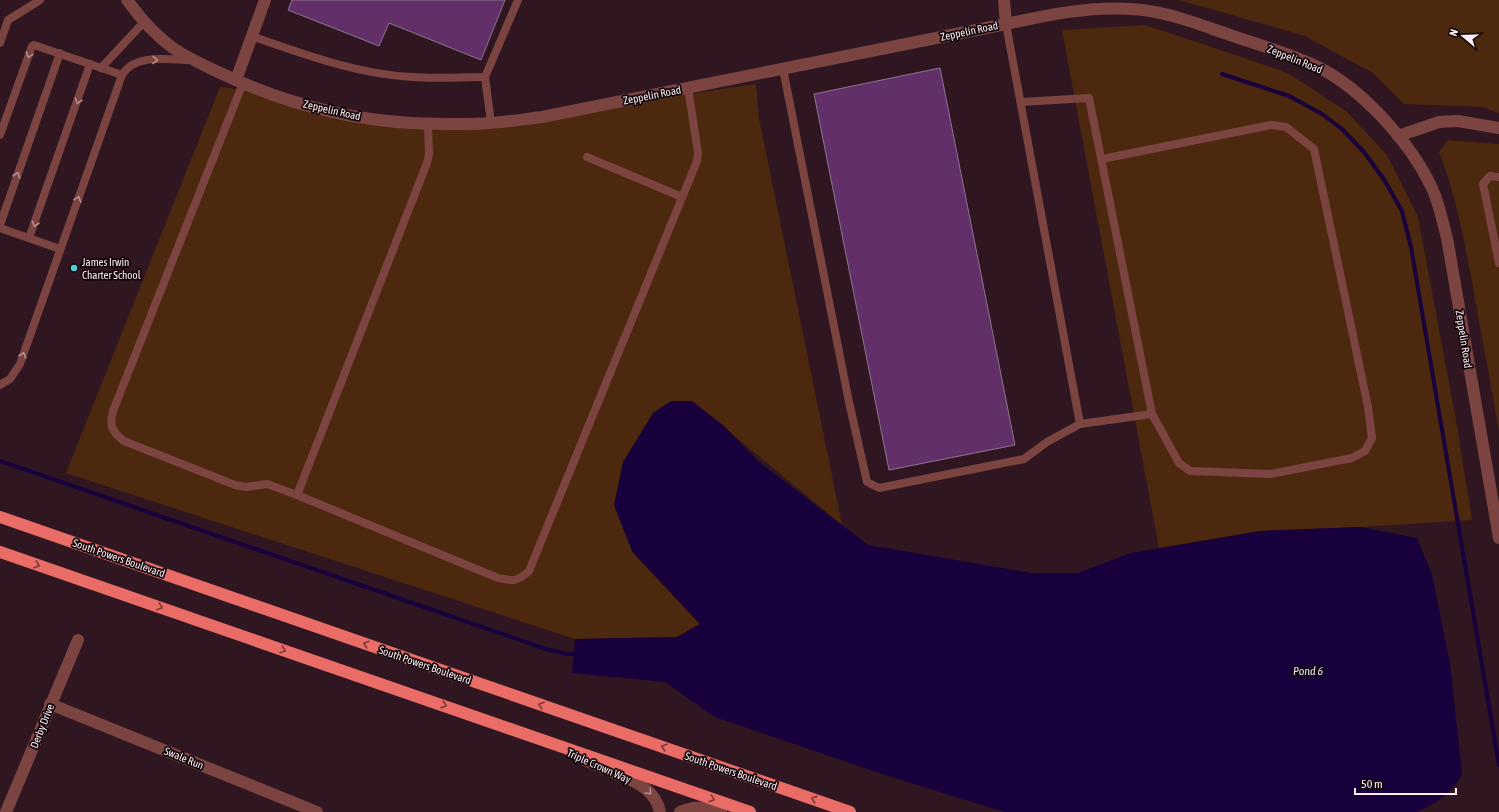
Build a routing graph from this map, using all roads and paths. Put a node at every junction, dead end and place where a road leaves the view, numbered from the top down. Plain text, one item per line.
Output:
1 (40, 0) edge
2 (127, 0) edge
3 (265, 0) edge
4 (518, 0) edge
5 (1004, 0) edge
6 (0, 17) edge
7 (8, 20) junction
8 (144, 22) junction
9 (1006, 24) junction
10 (251, 36) junction
11 (0, 43) edge
12 (60, 53) junction
13 (194, 60) junction
14 (90, 64) junction
15 (101, 68) junction
16 (783, 69) junction
17 (122, 75) junction
18 (485, 77) junction
19 (239, 82) junction
20 (688, 88) junction
21 (1021, 102) junction
22 (491, 123) junction
23 (428, 124) junction
24 (1499, 128) edge
25 (0, 135) edge
26 (1398, 136) junction
27 (587, 157) dead end
28 (1102, 159) junction
29 (1499, 177) edge
30 (682, 197) junction
31 (0, 225) edge
32 (0, 228) edge
33 (29, 238) junction
34 (60, 249) junction
35 (1499, 263) edge
36 (0, 385) edge
37 (1152, 414) junction
38 (1080, 424) junction
39 (297, 495) junction
40 (0, 517) edge
41 (1499, 538) edge
42 (0, 552) edge
43 (78, 640) dead end
44 (50, 704) junction
45 (526, 734) junction
46 (6, 812) edge
47 (317, 812) edge
48 (660, 812) edge
49 (680, 812) edge
50 (721, 812) edge
51 (750, 812) edge
52 (850, 812) edge

1 - 7 lane
2 - 8 street, Zeppelin Road
3 - 10 street
4 - 18 lane
5 - 9 street
6 - 7 lane
7 - 11 lane
8 - 13 street, Zeppelin Road
8 - 15 lane
9 - 16 street, Zeppelin Road
9 - 21 lane
9 - 26 street, Zeppelin Road
10 - 18 lane
10 - 19 street
12 - 14 lane
12 -> 25 lane
31 -> 12 lane
17 -> 13 lane
13 - 19 street, Zeppelin Road
14 - 15 lane
14 -> 33 lane
15 - 17 lane
16 - 20 street, Zeppelin Road
16 - 38 lane
34 -> 17 lane
18 - 22 lane
19 - 23 street, Zeppelin Road
19 - 39 lane
20 - 22 street, Zeppelin Road
20 - 30 lane
21 - 28 lane
21 - 38 lane
22 - 23 street, Zeppelin Road
23 - 39 lane
24 - 26 street
26 - 41 street, Zeppelin Road
27 - 30 lane
28 - 37 lane
28 - 37 lane
29 - 35 lane
30 - 39 lane
32 - 33 lane
33 - 34 lane
36 -> 34 lane
37 - 38 lane
52 -> 40 highway, South Powers Boulevard
42 -> 45 highway
43 - 44 street, Derby Drive
44 - 46 street, Derby Drive
44 - 47 street, Swale Run
45 -> 48 street, Triple Crown Way
45 -> 51 highway
49 - 50 street

